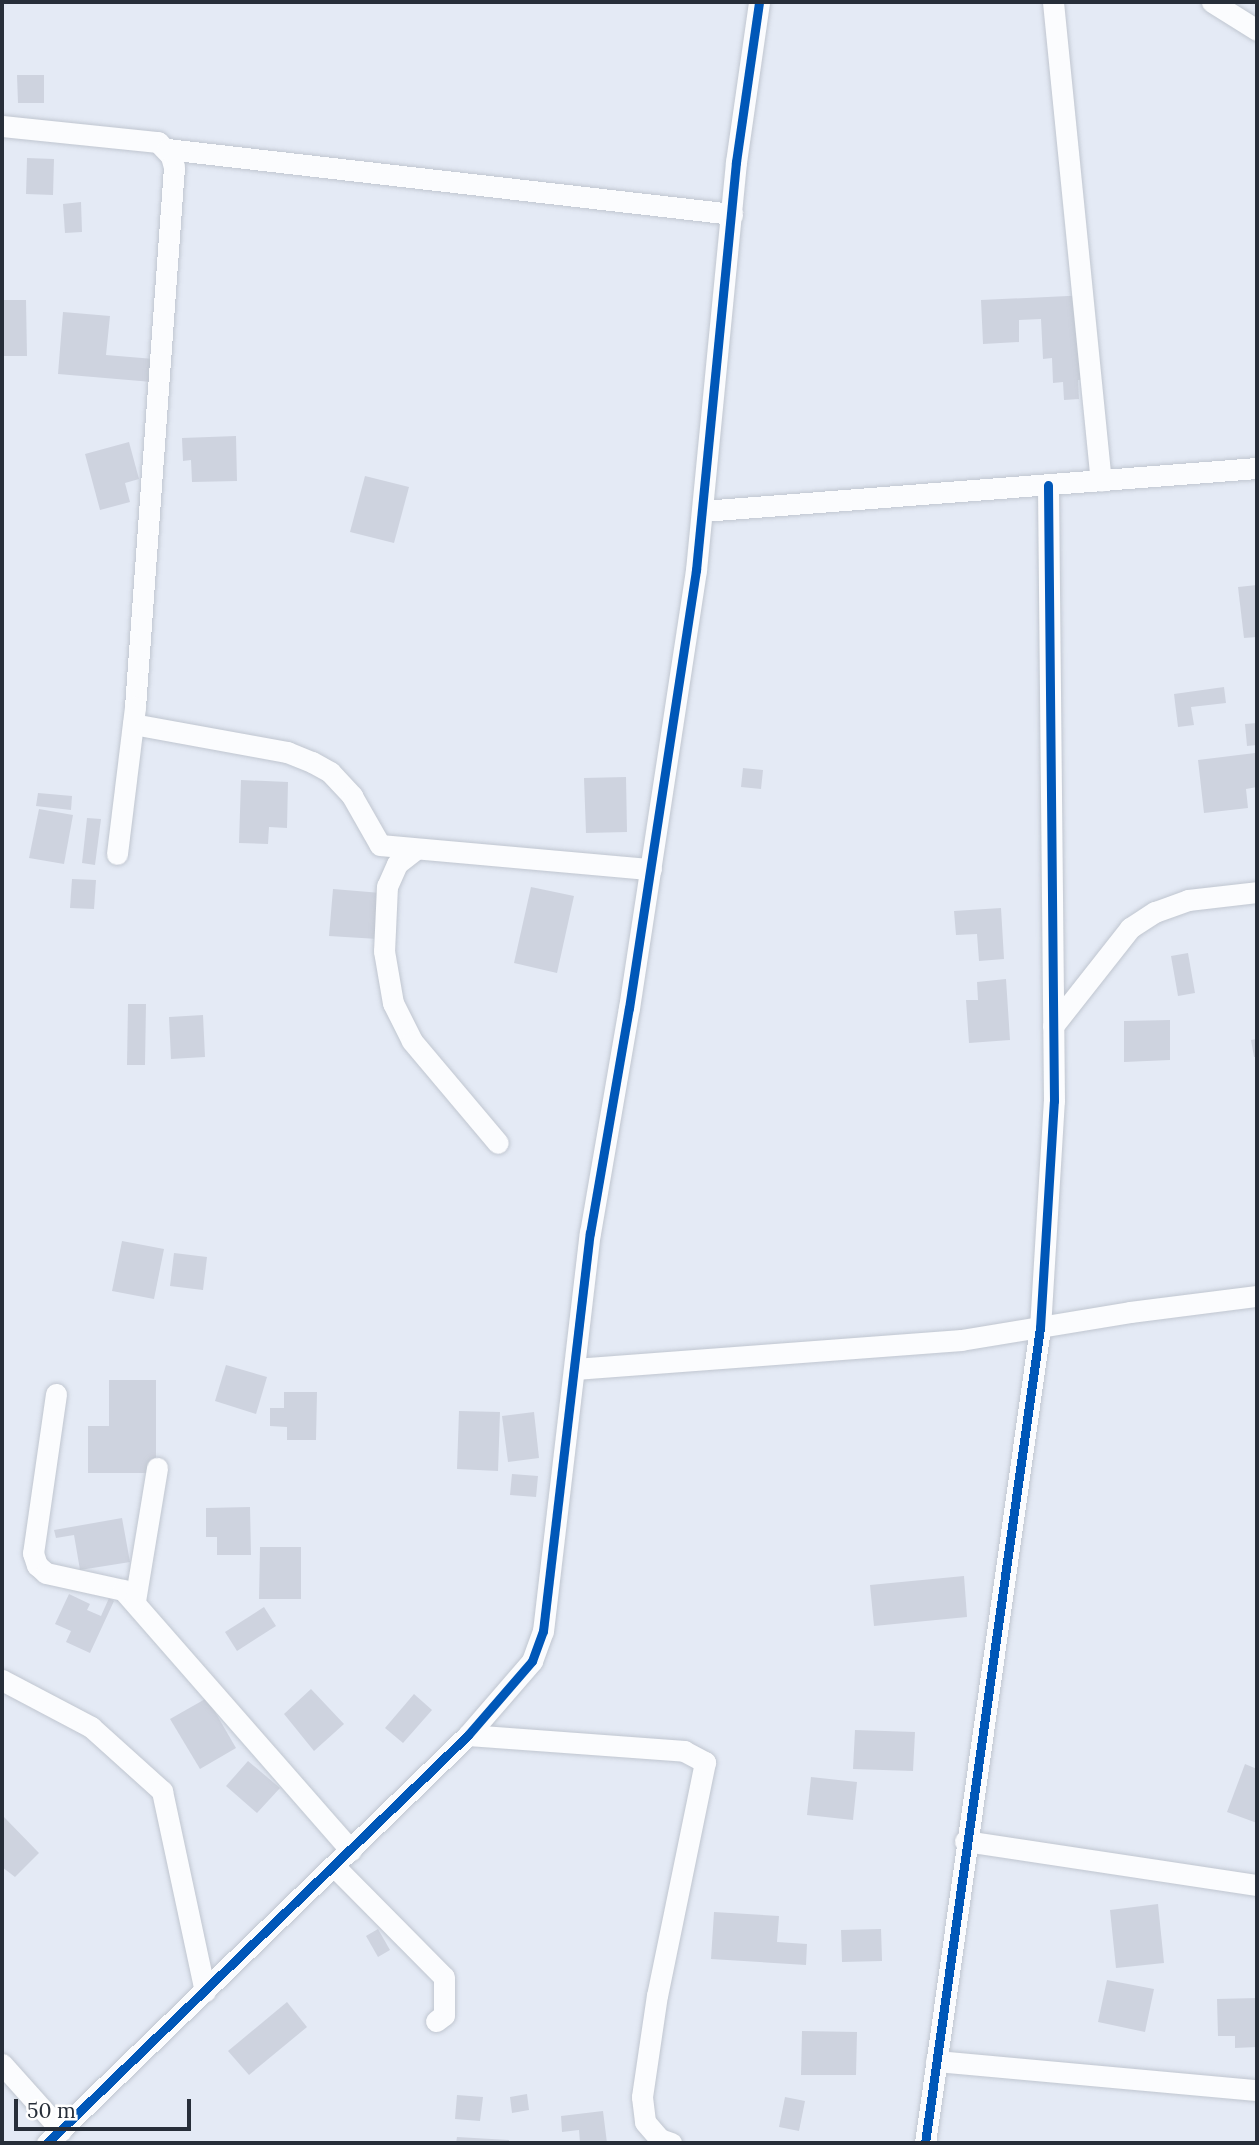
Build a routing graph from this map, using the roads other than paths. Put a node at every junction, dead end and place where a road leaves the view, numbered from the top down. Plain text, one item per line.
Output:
1 (759, 2) edge
2 (1052, 2) edge
3 (1212, 2) edge
4 (1257, 30) edge
5 (2, 126) edge
6 (167, 149) junction
7 (732, 214) junction
8 (1257, 468) edge
9 (1101, 481) junction
10 (1048, 485) junction
11 (703, 511) junction
12 (133, 724) junction
13 (416, 849) junction
14 (117, 854) dead end
15 (652, 869) junction
16 (1257, 892) edge
17 (1053, 1026) junction
18 (498, 1143) dead end
19 (1257, 1296) edge
20 (1040, 1328) junction
21 (575, 1369) junction
22 (56, 1394) dead end
23 (157, 1468) dead end
24 (135, 1601) junction
25 (2, 1680) edge
26 (468, 1735) junction
27 (965, 1841) junction
28 (351, 1850) junction
29 (334, 1866) junction
30 (1257, 1885) edge
31 (205, 1991) junction
32 (436, 2021) dead end
33 (936, 2062) junction
34 (2, 2064) edge
35 (1257, 2090) edge
36 (54, 2136) edge
37 (671, 2143) edge
38 (925, 2143) edge

1 - 7 street
2 - 9 street
3 - 4 street
5 - 6 street
6 - 7 street
6 - 12 street
7 - 11 street
8 - 9 street
9 - 10 street
10 - 11 street
10 - 17 street
11 - 15 street
12 - 13 street
12 - 14 street
13 - 15 street
13 - 18 street
15 - 21 street
16 - 17 street
17 - 20 street
19 - 20 street
20 - 21 street
20 - 27 street
21 - 26 street
22 - 24 street
23 - 24 street
24 - 28 street
25 - 31 street
26 - 28 street
26 - 37 street
27 - 30 street
27 - 33 street
28 - 29 street
29 - 31 street
29 - 32 street
31 - 36 street
33 - 35 street
33 - 38 street
34 - 36 street

